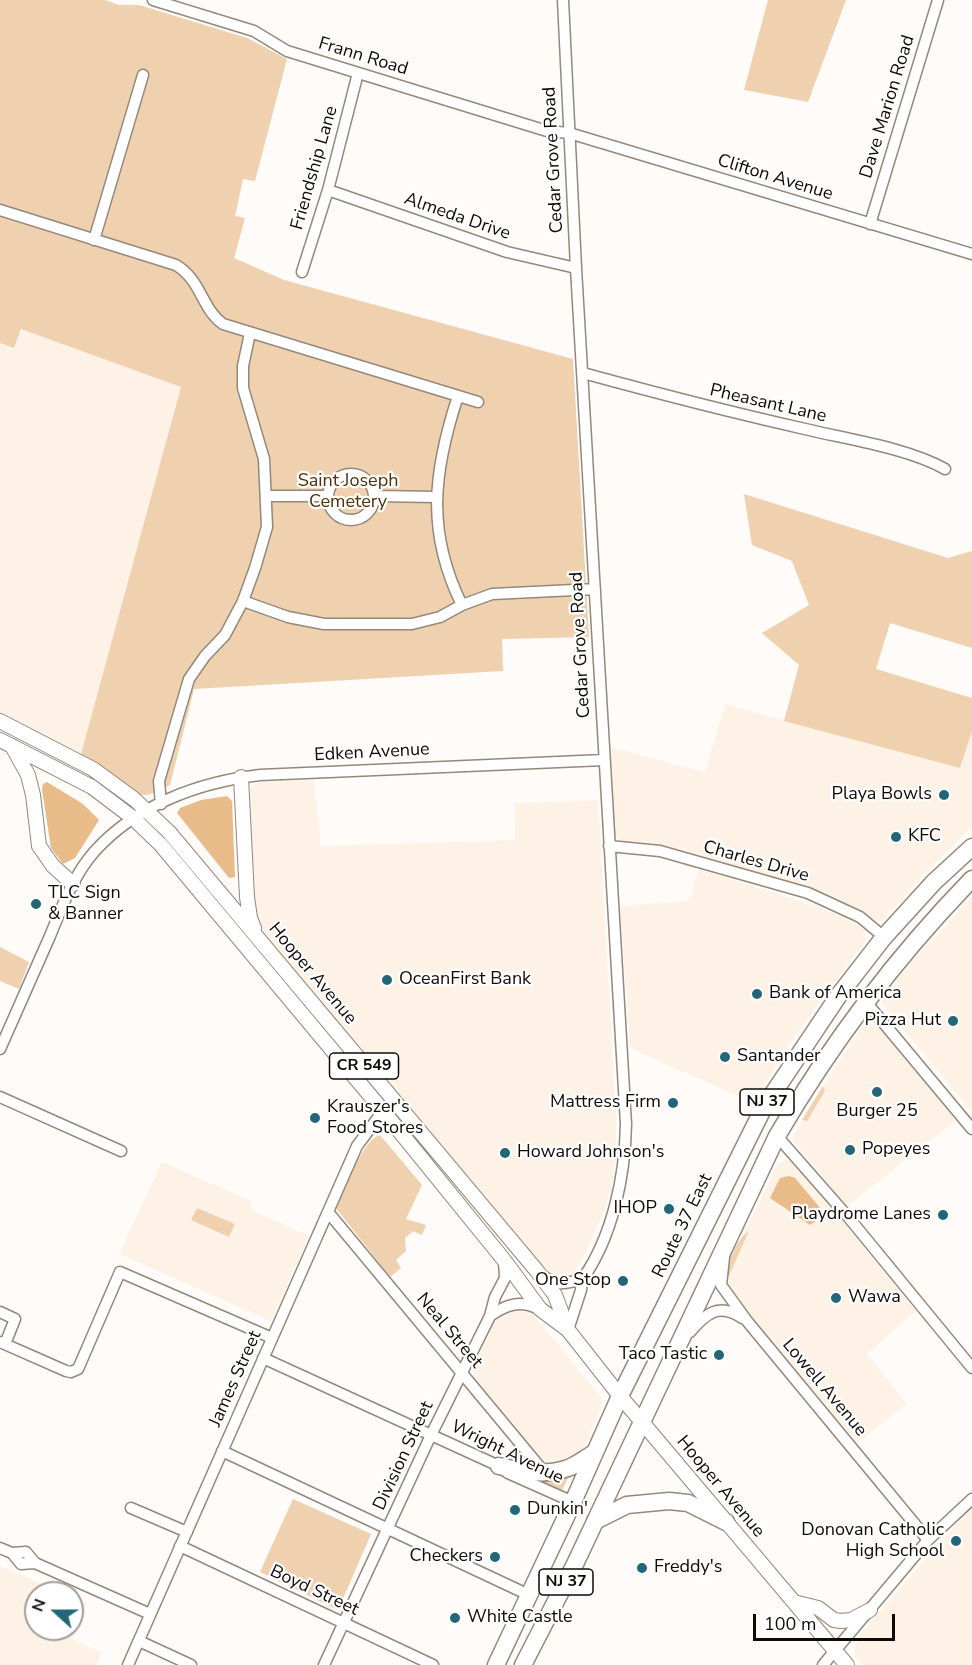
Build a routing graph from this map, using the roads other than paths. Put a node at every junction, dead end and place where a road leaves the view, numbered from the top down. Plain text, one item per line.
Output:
1 (153, 0) edge
2 (563, 0) edge
3 (938, 0) edge
4 (358, 73) junction
5 (143, 75) dead end
6 (569, 133) junction
7 (328, 190) junction
8 (0, 210) edge
9 (870, 224) junction
10 (94, 240) junction
11 (972, 254) edge
12 (576, 268) junction
13 (303, 272) dead end
14 (250, 333) junction
15 (583, 373) junction
16 (458, 396) junction
17 (478, 402) dead end
18 (945, 469) dead end
19 (266, 496) junction
20 (328, 496) junction
21 (375, 496) junction
22 (436, 497) junction
23 (595, 589) junction
24 (243, 601) junction
25 (462, 605) junction
26 (0, 721) edge
27 (6, 743) edge
28 (604, 760) junction
29 (241, 777) junction
30 (161, 804) junction
31 (147, 811) junction
32 (133, 818) junction
33 (609, 846) junction
34 (972, 847) edge
35 (972, 879) edge
36 (73, 884) junction
37 (884, 937) junction
38 (259, 938) junction
39 (866, 1002) junction
40 (0, 1049) edge
41 (0, 1097) edge
42 (383, 1111) junction
43 (972, 1129) edge
44 (777, 1136) junction
45 (121, 1151) dead end
46 (328, 1212) junction
47 (724, 1247) junction
48 (504, 1260) junction
49 (537, 1271) junction
50 (582, 1280) junction
51 (540, 1309) junction
52 (0, 1312) edge
53 (490, 1316) junction
54 (747, 1321) junction
55 (568, 1330) junction
56 (272, 1338) junction
57 (3, 1343) edge
58 (678, 1346) junction
59 (263, 1358) junction
60 (972, 1368) edge
61 (462, 1372) junction
62 (620, 1396) junction
63 (641, 1420) junction
64 (431, 1435) junction
65 (222, 1451) junction
66 (594, 1453) junction
67 (499, 1466) junction
68 (544, 1472) junction
69 (972, 1499) edge
70 (573, 1502) junction
71 (131, 1508) dead end
72 (595, 1521) junction
73 (726, 1522) junction
74 (388, 1529) junction
75 (187, 1532) junction
76 (928, 1540) junction
77 (180, 1546) junction
78 (0, 1548) edge
79 (529, 1595) junction
80 (794, 1602) junction
81 (870, 1610) junction
82 (150, 1614) junction
83 (343, 1624) junction
84 (139, 1641) junction
85 (835, 1652) junction
86 (128, 1665) edge
87 (191, 1665) edge
88 (324, 1665) edge
89 (433, 1665) edge
90 (496, 1665) edge
91 (523, 1665) edge
92 (823, 1665) edge
93 (847, 1665) edge

1 - 4 street, Frann Road
2 - 6 street, Cedar Grove Road
3 - 9 street, Dave Marion Road
4 - 6 street, Frann Road
4 - 7 street, Friendship Lane
5 - 10 street
6 - 9 street, Clifton Avenue
6 - 12 street, Cedar Grove Road
7 - 12 street, Almeda Drive
7 - 13 street, Friendship Lane
8 - 10 street
9 - 11 street, Clifton Avenue
10 - 14 street
12 - 15 street, Cedar Grove Road
14 - 16 street
14 - 19 street
15 - 18 street, Pheasant Lane
15 - 23 street, Cedar Grove Road
16 - 17 street
16 - 22 street
19 - 20 street
19 - 24 street
20 - 21 street
20 - 21 street
21 - 22 street
22 - 25 street
23 - 25 street
23 - 28 street, Cedar Grove Road
24 - 25 street
24 - 30 street
26 - 31 main road, Hooper Avenue / CR 549
27 - 32 main road, Hooper Avenue / CR 549
27 - 36 main road
28 - 29 street, Edken Avenue
28 - 33 street, Cedar Grove Road
29 - 30 street, Edken Avenue
29 - 38 main road
30 - 31 street, Edken Avenue
31 - 32 street, Edken Avenue
31 - 38 main road, Hooper Avenue / CR 549
32 - 36 street, Edken Avenue
32 - 42 main road, Hooper Avenue / CR 549
33 - 37 street, Charles Drive
33 - 50 street, Cedar Grove Road
34 - 37 highway, Route 37 East / NJ 37
35 - 39 highway, NJ 37
36 - 40 street, Edken Avenue
37 - 62 highway, Route 37 East / NJ 37
38 - 49 main road, Hooper Avenue / CR 549
39 - 43 street
39 - 44 highway, NJ 37
41 - 45 street
42 - 46 street, James Street
42 - 48 main road, Hooper Avenue / CR 549
44 - 47 highway, NJ 37
44 - 60 street
46 - 56 street, James Street
46 - 61 street, Neal Street
47 - 54 street, Lowell Avenue
47 - 58 highway, NJ 37
48 - 51 main road, Hooper Avenue / CR 549
48 - 53 street, Division Street
49 - 50 street
49 - 55 main road, Hooper Avenue / CR 549
50 - 55 street, Cedar Grove Road
51 - 53 street
51 - 55 main road, Hooper Avenue / CR 549
52 - 57 street
53 - 61 street, Division Street
54 - 58 street
54 - 76 street, Lowell Avenue
55 - 62 main road, Hooper Avenue / CR 549
56 - 57 street
56 - 59 street, James Street
58 - 63 highway, NJ 37
59 - 64 street, Wright Avenue
59 - 65 street, James Street
61 - 64 street, Division Street
61 - 68 street, Neal Street
62 - 63 main road, Hooper Avenue / CR 549
62 - 66 highway, Route 37 East / NJ 37
63 - 72 highway, NJ 37
63 - 73 main road, Hooper Avenue / CR 549
64 - 67 street, Wright Avenue
64 - 74 street, Division Street
65 - 74 street
65 - 75 street, James Street
66 - 68 highway
66 - 70 highway, Route 37 East / NJ 37
67 - 68 highway
67 - 70 street, Wright Avenue
69 - 76 street
70 - 79 highway, Route 37 East / NJ 37
71 - 75 street
72 - 73 highway
72 - 91 highway, NJ 37
73 - 80 main road, Hooper Avenue / CR 549
74 - 79 street
74 - 83 street, Division Street
75 - 77 street, James Street
76 - 81 street
77 - 82 street, James Street
77 - 83 street, Boyd Street
78 - 82 street
79 - 90 highway, Route 37 East / NJ 37
80 - 81 main road
80 - 85 main road, Hooper Avenue / CR 549
81 - 85 street
82 - 84 street, James Street
83 - 88 street, Division Street
83 - 89 street, Boyd Street
84 - 86 street, James Street
84 - 87 street
85 - 92 street
85 - 93 main road, Hooper Avenue / CR 549

